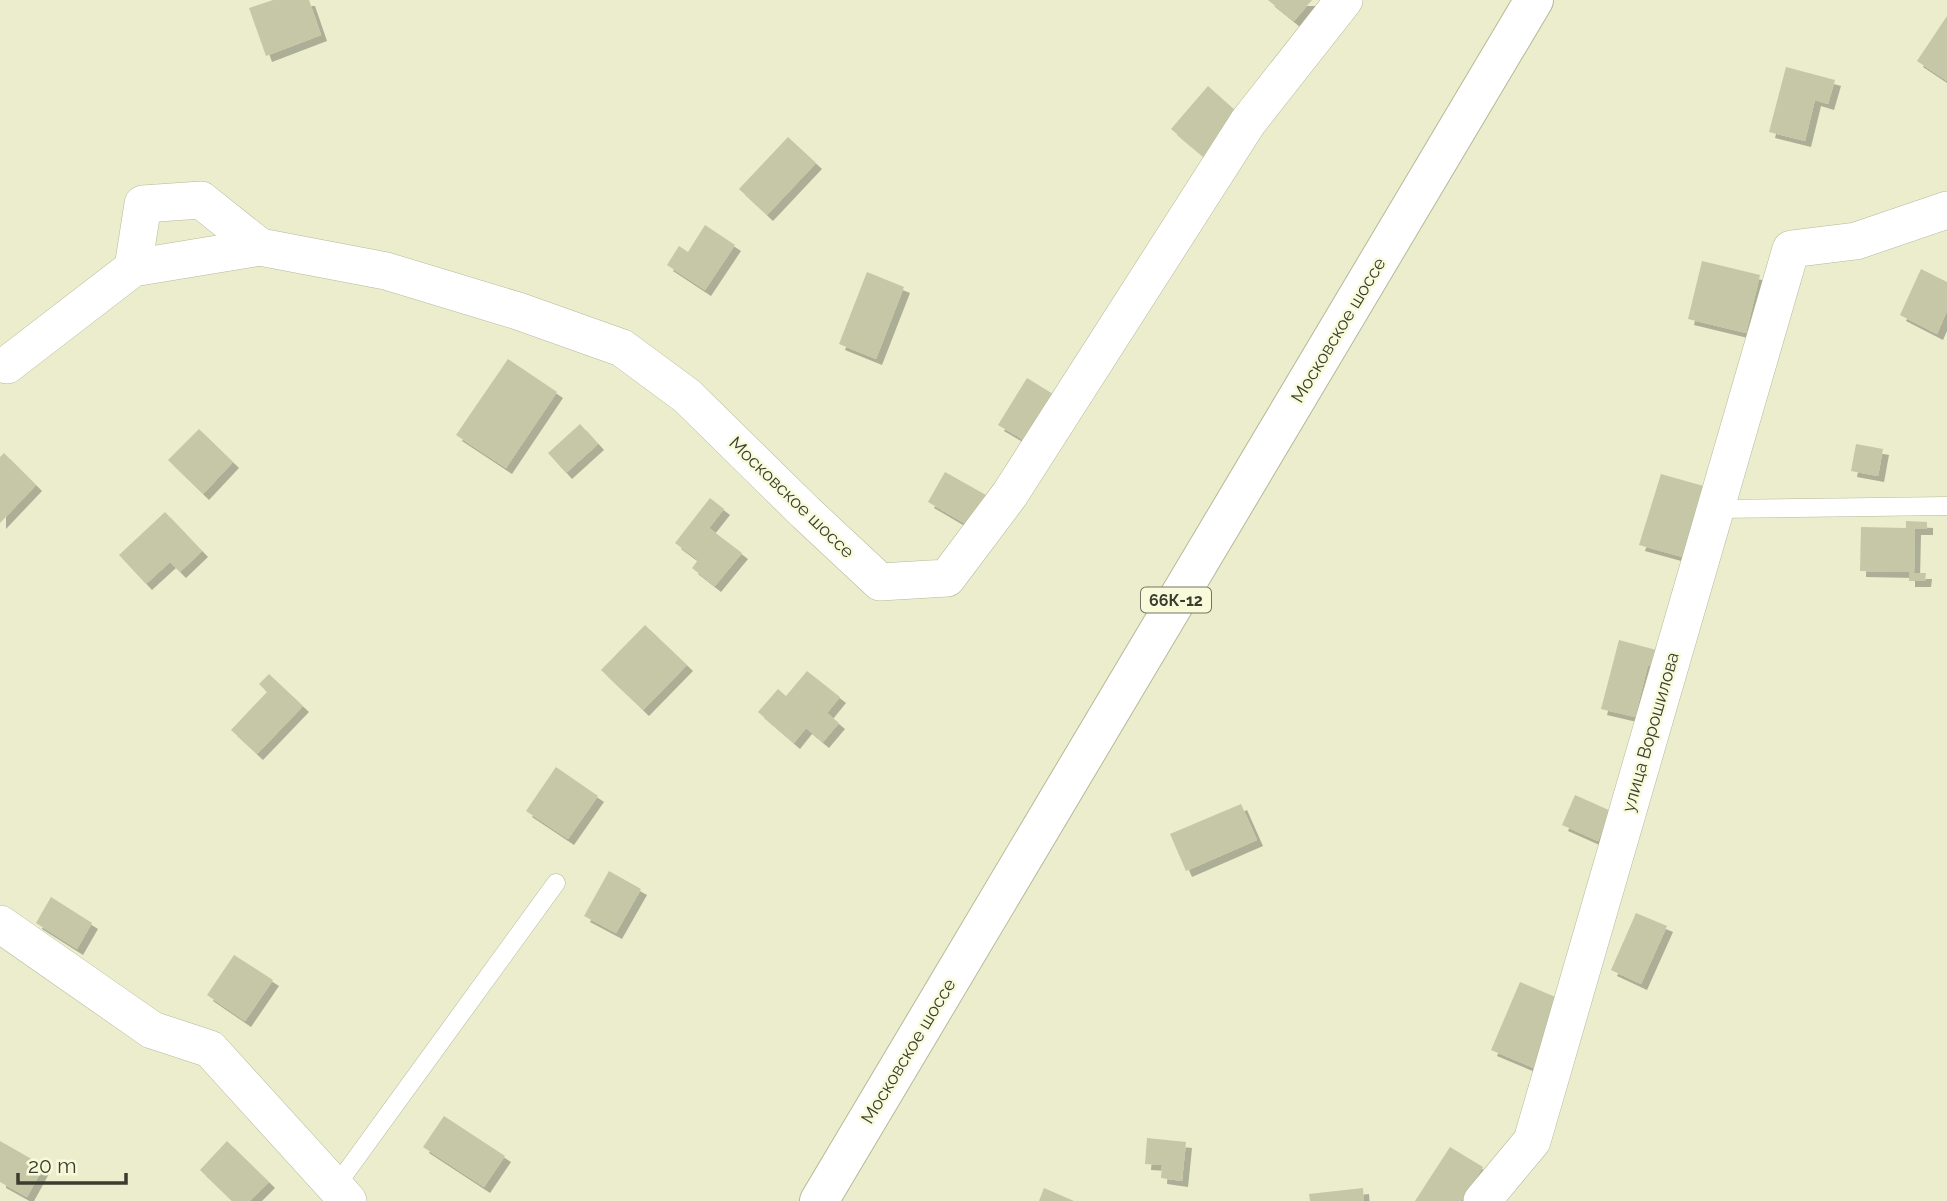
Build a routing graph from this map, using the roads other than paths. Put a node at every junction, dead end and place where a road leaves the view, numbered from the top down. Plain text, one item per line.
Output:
1 (1344, 0) edge
2 (1534, 0) edge
3 (1947, 210) edge
4 (260, 247) junction
5 (133, 268) junction
6 (7, 366) dead end
7 (1947, 506) edge
8 (1715, 509) junction
9 (555, 883) dead end
10 (0, 924) edge
11 (342, 1194) edge
12 (818, 1201) edge
13 (1482, 1201) edge

1 - 4 street, Московское шоссе
2 - 12 main road, Московское шоссе / 66К-12
3 - 8 street, улица Ворошилова
4 - 5 street, Московское шоссе
4 - 5 street
5 - 6 street, Московское шоссе
7 - 8 lane
8 - 13 street, улица Ворошилова
9 - 11 lane
10 - 11 street

